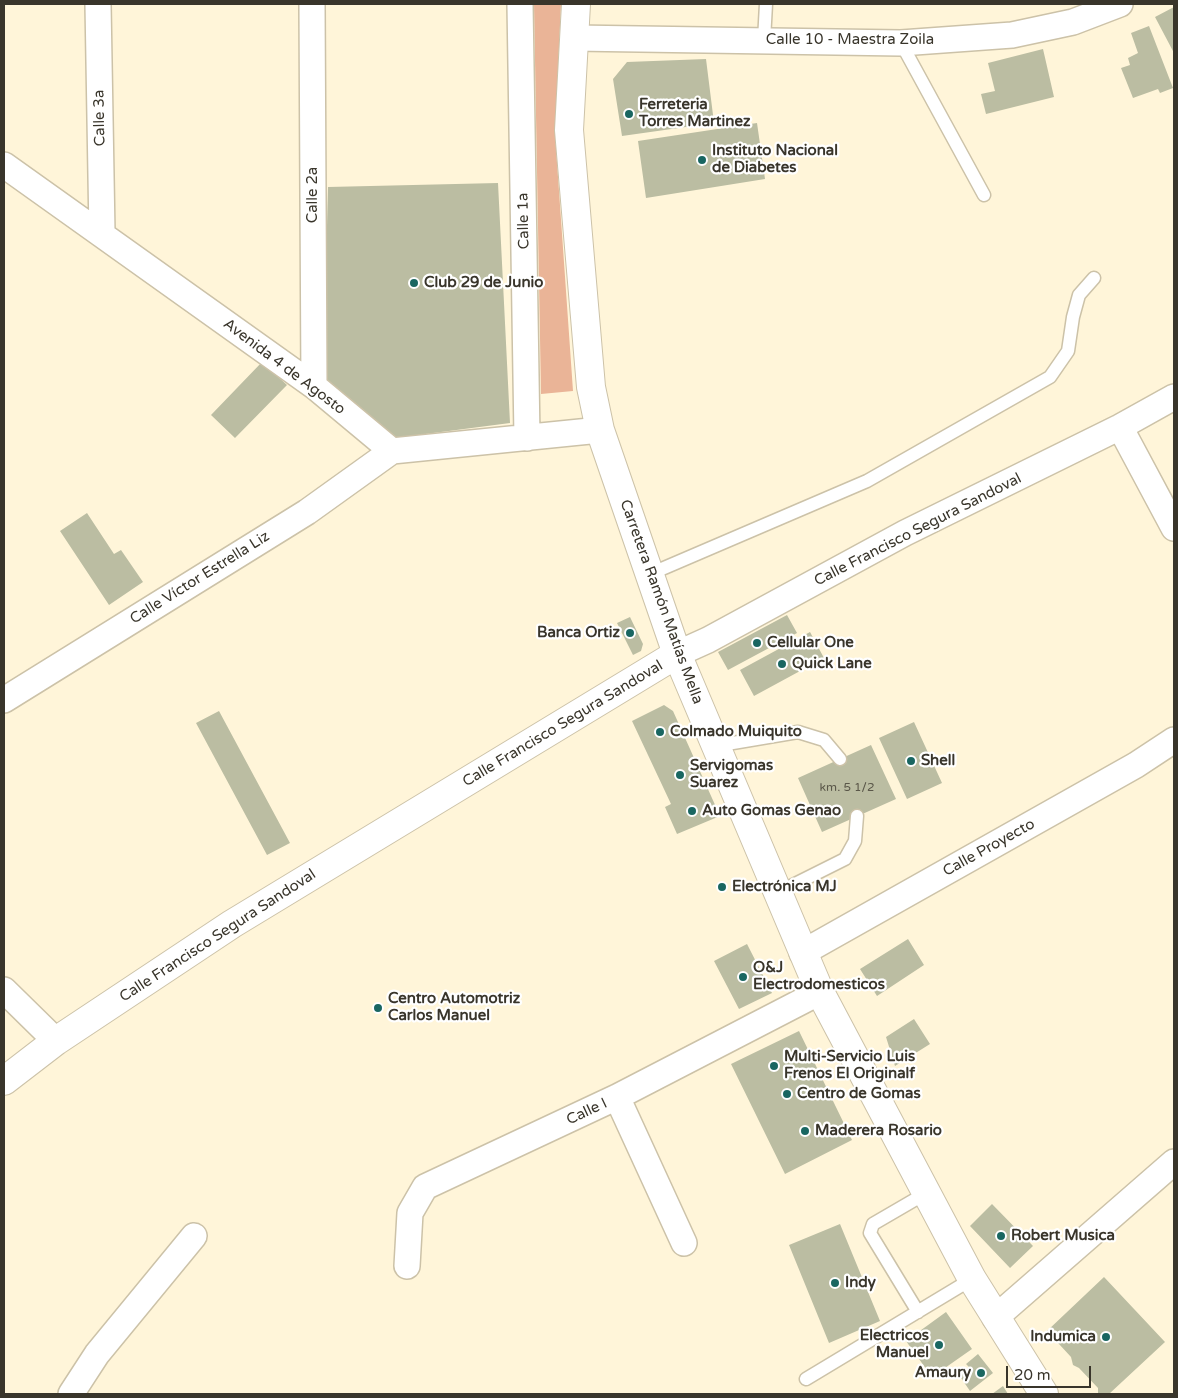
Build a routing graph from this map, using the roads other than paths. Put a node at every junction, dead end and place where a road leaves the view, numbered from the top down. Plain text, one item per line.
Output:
1 (98, 4) edge
2 (312, 4) edge
3 (520, 4) edge
4 (576, 4) edge
5 (766, 4) edge
6 (1120, 4) edge
7 (574, 38) junction
8 (764, 40) junction
9 (901, 43) junction
10 (4, 165) edge
11 (984, 195) dead end
12 (102, 233) junction
13 (1094, 278) dead end
14 (314, 386) junction
15 (1174, 398) edge
16 (1120, 427) junction
17 (600, 430) junction
18 (527, 438) junction
19 (392, 451) junction
20 (1174, 528) edge
21 (650, 574) junction
22 (677, 654) junction
23 (4, 700) edge
24 (1174, 740) edge
25 (716, 746) junction
26 (840, 759) dead end
27 (857, 816) dead end
28 (777, 893) junction
29 (802, 954) junction
30 (4, 990) edge
31 (820, 992) junction
32 (56, 1041) junction
33 (4, 1082) edge
34 (617, 1097) junction
35 (1174, 1162) edge
36 (928, 1192) junction
37 (194, 1236) dead end
38 (684, 1243) dead end
39 (407, 1266) dead end
40 (972, 1279) junction
41 (918, 1312) junction
42 (995, 1318) junction
43 (806, 1379) dead end
44 (70, 1394) edge
45 (1044, 1394) edge

1 - 12 street, Calle 3a
2 - 14 street, Calle 2a
3 - 18 street, Calle 1a
4 - 7 main road, Carretera Ramón Matías Mella
5 - 8 lane
6 - 9 street, Calle 10 - Maestra Zoila
7 - 8 street, Calle 10 - Maestra Zoila
7 - 17 main road, Carretera Ramón Matías Mella
8 - 9 street, Calle 10 - Maestra Zoila
9 - 11 lane
10 - 12 street, Avenida 4 de Agosto
12 - 14 street, Avenida 4 de Agosto
13 - 21 lane
14 - 19 street, Avenida 4 de Agosto
15 - 16 street, Calle Francisco Segura Sandoval
16 - 20 street
16 - 22 street, Calle Francisco Segura Sandoval
17 - 18 street
17 - 21 main road, Carretera Ramón Matías Mella
18 - 19 street
19 - 23 street, Calle Víctor Estrella Liz
21 - 22 main road, Carretera Ramón Matías Mella
22 - 25 main road, Carretera Ramón Matías Mella
22 - 32 main road, Calle Francisco Segura Sandoval
24 - 29 street, Calle Proyecto
25 - 26 lane
25 - 28 main road, Carretera Ramón Matías Mella
27 - 28 lane
28 - 29 main road, Carretera Ramón Matías Mella
29 - 31 main road, Carretera Ramón Matías Mella
30 - 32 street
31 - 34 street, Calle I
31 - 36 main road, Carretera Ramón Matías Mella
32 - 33 main road, Calle Francisco Segura Sandoval
34 - 38 street
34 - 39 street, Calle I
35 - 42 street
36 - 40 main road, Carretera Ramón Matías Mella
36 - 41 lane
37 - 44 street
40 - 41 lane
40 - 42 main road, Carretera Ramón Matías Mella
41 - 43 lane
42 - 45 main road, Carretera Ramón Matías Mella

